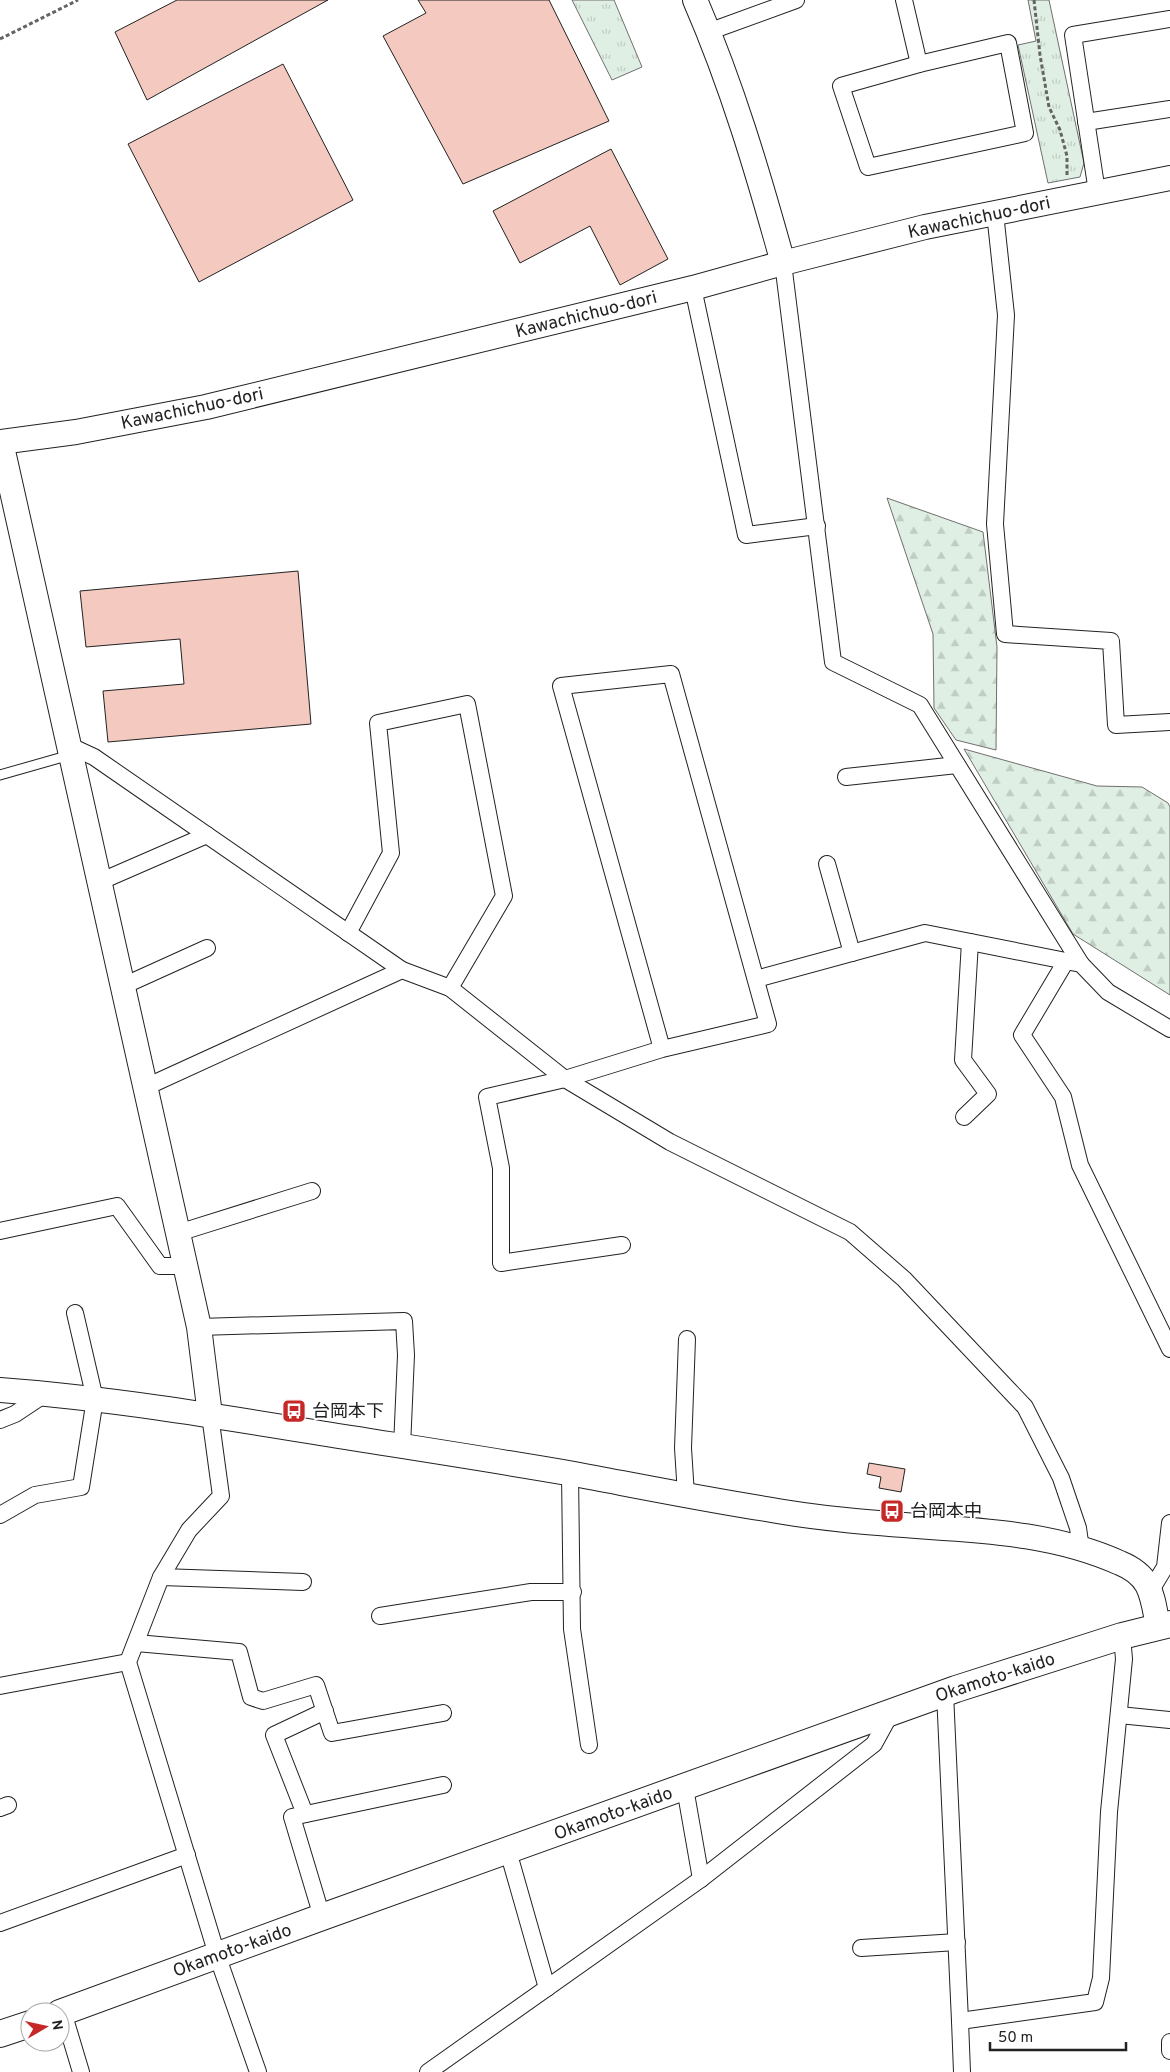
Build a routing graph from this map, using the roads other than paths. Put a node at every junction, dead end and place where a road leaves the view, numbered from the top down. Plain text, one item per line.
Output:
1 (695, 0) edge
2 (904, 0) edge
3 (791, 1) edge
4 (1170, 19) edge
5 (708, 32) junction
6 (919, 64) junction
7 (1170, 109) edge
8 (1086, 122) junction
9 (1170, 178) edge
10 (1097, 192) junction
11 (995, 213) junction
12 (783, 262) junction
13 (693, 288) junction
14 (0, 442) edge
15 (817, 526) junction
16 (1170, 722) edge
17 (69, 750) junction
18 (957, 765) junction
19 (0, 775) edge
20 (846, 777) dead end
21 (207, 835) junction
22 (827, 864) dead end
23 (100, 882) junction
24 (348, 933) junction
25 (970, 942) junction
26 (207, 948) dead end
27 (852, 953) junction
28 (1073, 963) junction
29 (402, 970) junction
30 (756, 979) junction
31 (123, 986) junction
32 (450, 988) junction
33 (1170, 1029) edge
34 (662, 1049) junction
35 (565, 1079) junction
36 (146, 1087) junction
37 (964, 1117) dead end
38 (312, 1191) dead end
39 (0, 1231) edge
40 (178, 1233) junction
41 (622, 1245) dead end
42 (186, 1266) junction
43 (75, 1313) dead end
44 (199, 1327) junction
45 (687, 1339) dead end
46 (1170, 1349) edge
47 (0, 1390) edge
48 (44, 1394) junction
49 (95, 1399) junction
50 (210, 1415) junction
51 (0, 1420) edge
52 (402, 1447) junction
53 (570, 1474) junction
54 (686, 1495) junction
55 (0, 1515) edge
56 (1170, 1523) edge
57 (1081, 1549) junction
58 (161, 1577) junction
59 (303, 1582) dead end
60 (1151, 1590) junction
61 (573, 1592) junction
62 (380, 1616) dead end
63 (1164, 1625) edge
64 (1122, 1636) junction
65 (136, 1643) junction
66 (128, 1662) junction
67 (0, 1686) edge
68 (945, 1693) junction
69 (324, 1711) junction
70 (443, 1713) dead end
71 (891, 1713) junction
72 (1119, 1715) junction
73 (1170, 1720) edge
74 (589, 1745) dead end
75 (443, 1785) dead end
76 (684, 1788) junction
77 (304, 1814) junction
78 (508, 1851) junction
79 (187, 1855) junction
80 (701, 1879) junction
81 (322, 1917) junction
82 (0, 1923) edge
83 (956, 1942) junction
84 (861, 1948) dead end
85 (217, 1955) junction
86 (547, 1988) junction
87 (70, 2010) edge
88 (960, 2021) junction
89 (20, 2027) edge
90 (0, 2034) edge
91 (70, 2038) edge
92 (1170, 2042) edge
93 (1170, 2051) edge
94 (81, 2072) edge
95 (258, 2072) edge
96 (428, 2072) edge
97 (962, 2072) edge

1 - 5 street
2 - 6 street
3 - 5 street
4 - 8 street
5 - 12 street
6 - 6 street
7 - 8 street
8 - 10 street
9 - 10 street, Kawachichuo-dori
10 - 11 street, Kawachichuo-dori
11 - 12 street, Kawachichuo-dori
11 - 16 street
12 - 13 street, Kawachichuo-dori
12 - 15 street
13 - 14 street, Kawachichuo-dori
13 - 15 street
14 - 17 street
15 - 18 street
17 - 19 lane
17 - 21 street
17 - 23 street
18 - 20 street
18 - 28 street
21 - 23 street
21 - 24 street
22 - 27 street
23 - 31 street
24 - 29 street
24 - 32 street
25 - 27 street
25 - 28 street
25 - 37 street
26 - 31 street
27 - 30 street
28 - 33 street
28 - 46 street
29 - 32 street
29 - 36 street
30 - 34 street
30 - 34 street
31 - 36 street
32 - 35 street
34 - 35 street
35 - 41 street
35 - 57 street
36 - 40 street
38 - 40 street
39 - 42 street
40 - 42 street
42 - 44 street
43 - 49 street
44 - 50 street
44 - 52 street
45 - 54 street
47 - 48 street
48 - 49 street
48 - 51 street
49 - 50 street
49 - 55 street
50 - 52 street
50 - 58 street
52 - 53 street
53 - 54 street
53 - 61 street
54 - 57 street
56 - 60 street
57 - 60 street
58 - 59 street
58 - 65 street
60 - 63 street
61 - 62 street
61 - 74 street
63 - 64 main road, Okamoto-kaido
64 - 68 main road, Okamoto-kaido
64 - 72 street
65 - 66 street
65 - 69 street
66 - 67 street
66 - 79 street
68 - 71 main road, Okamoto-kaido
68 - 83 street
69 - 70 street
69 - 77 street
71 - 76 main road, Okamoto-kaido
71 - 80 street
72 - 73 street
72 - 88 street
75 - 77 street
76 - 78 main road, Okamoto-kaido
76 - 80 street
77 - 81 street
78 - 81 main road, Okamoto-kaido
78 - 86 street
79 - 82 street
79 - 85 street
80 - 86 street
81 - 85 main road, Okamoto-kaido
83 - 84 street
83 - 88 street
85 - 87 main road, Okamoto-kaido
85 - 95 street
86 - 96 street
88 - 97 street
89 - 90 main road
91 - 94 street
92 - 93 street

